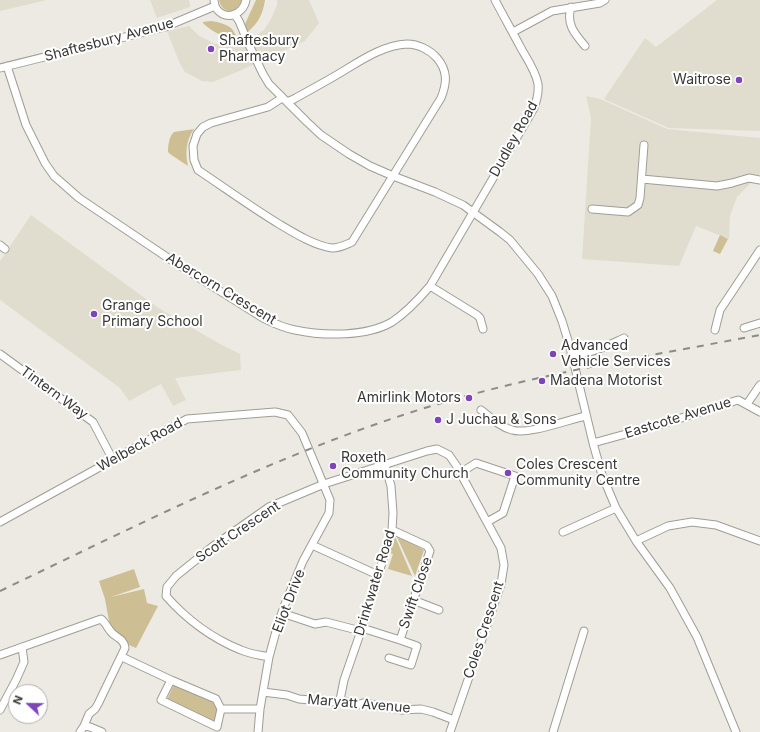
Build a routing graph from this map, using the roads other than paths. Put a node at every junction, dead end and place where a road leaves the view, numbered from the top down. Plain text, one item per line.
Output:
1 (246, 0) edge
2 (495, 0) edge
3 (606, 0) edge
4 (215, 3) edge
5 (570, 7) junction
6 (235, 15) junction
7 (513, 32) junction
8 (585, 46) dead end
9 (3, 67) edge
10 (284, 100) junction
11 (644, 145) dead end
12 (393, 176) junction
13 (642, 179) junction
14 (760, 180) edge
15 (592, 209) dead end
16 (473, 212) junction
17 (760, 250) edge
18 (430, 286) junction
19 (760, 323) edge
20 (744, 328) dead end
21 (483, 329) dead end
22 (715, 330) dead end
23 (624, 338) dead end
24 (572, 353) junction
25 (0, 354) edge
26 (760, 385) edge
27 (747, 404) junction
28 (481, 410) dead end
29 (760, 412) edge
30 (586, 416) junction
31 (593, 443) junction
32 (113, 460) junction
33 (384, 465) junction
34 (460, 474) junction
35 (324, 484) junction
36 (616, 508) junction
37 (0, 522) edge
38 (487, 522) junction
39 (392, 530) junction
40 (563, 532) dead end
41 (636, 541) junction
42 (760, 541) edge
43 (312, 545) junction
44 (378, 575) junction
45 (414, 600) junction
46 (439, 610) dead end
47 (282, 613) junction
48 (362, 629) junction
49 (584, 631) dead end
50 (400, 640) junction
51 (22, 648) junction
52 (0, 655) edge
53 (122, 656) junction
54 (269, 657) junction
55 (389, 658) dead end
56 (171, 680) junction
57 (263, 692) junction
58 (340, 700) junction
59 (221, 709) junction
60 (260, 709) junction
61 (0, 710) edge
62 (454, 720) junction
63 (82, 729) edge
64 (102, 732) edge
65 (258, 732) edge
66 (450, 732) edge
67 (553, 732) edge
68 (736, 732) edge

1 - 6 street
2 - 7 street, Dudley Road
3 - 5 street
4 - 6 street
4 - 9 street, Shaftesbury Avenue
5 - 7 street
5 - 8 street
6 - 10 street
7 - 16 street, Dudley Road
9 - 18 street, Abercorn Crescent
10 - 12 street
10 - 12 street
10 - 12 street
11 - 13 street
12 - 16 street
13 - 14 street
13 - 15 street
16 - 18 street, Abercorn Crescent
16 - 24 street
17 - 22 street
18 - 21 street
19 - 20 street
23 - 24 street
24 - 30 street
25 - 32 street, Tintern Way
26 - 27 street
27 - 29 street, Eastcote Avenue
27 - 31 street, Eastcote Avenue
28 - 30 street
30 - 31 street
31 - 36 street
32 - 35 street, Welbeck Road
32 - 37 street, Welbeck Road
33 - 34 street, Coles Crescent
33 - 35 street, Coles Crescent
33 - 39 street, Drinkwater Road
34 - 38 street, Coles Crescent
34 - 38 street
35 - 43 street, Eliot Drive
35 - 54 street, Scott Crescent
36 - 40 street
36 - 41 street
38 - 62 street, Coles Crescent
39 - 44 street, Drinkwater Road
39 - 45 street, Swift Close
41 - 42 street
41 - 68 street
43 - 44 street
43 - 47 street, Eliot Drive
44 - 48 street, Drinkwater Road
45 - 46 street
45 - 50 street, Swift Close
47 - 48 street, Swift Close
47 - 54 street, Eliot Drive
48 - 50 street, Swift Close
48 - 58 street, Drinkwater Road
49 - 67 street
50 - 55 street
51 - 52 street
51 - 53 street
51 - 61 street
53 - 56 street
53 - 63 street
54 - 57 street, Eliot Drive
56 - 59 street
56 - 59 street
57 - 58 street, Maryatt Avenue
57 - 60 street, Eliot Drive
58 - 62 street, Maryatt Avenue
59 - 60 street
60 - 65 street, Eliot Drive
62 - 66 street, Coles Crescent
63 - 64 street

